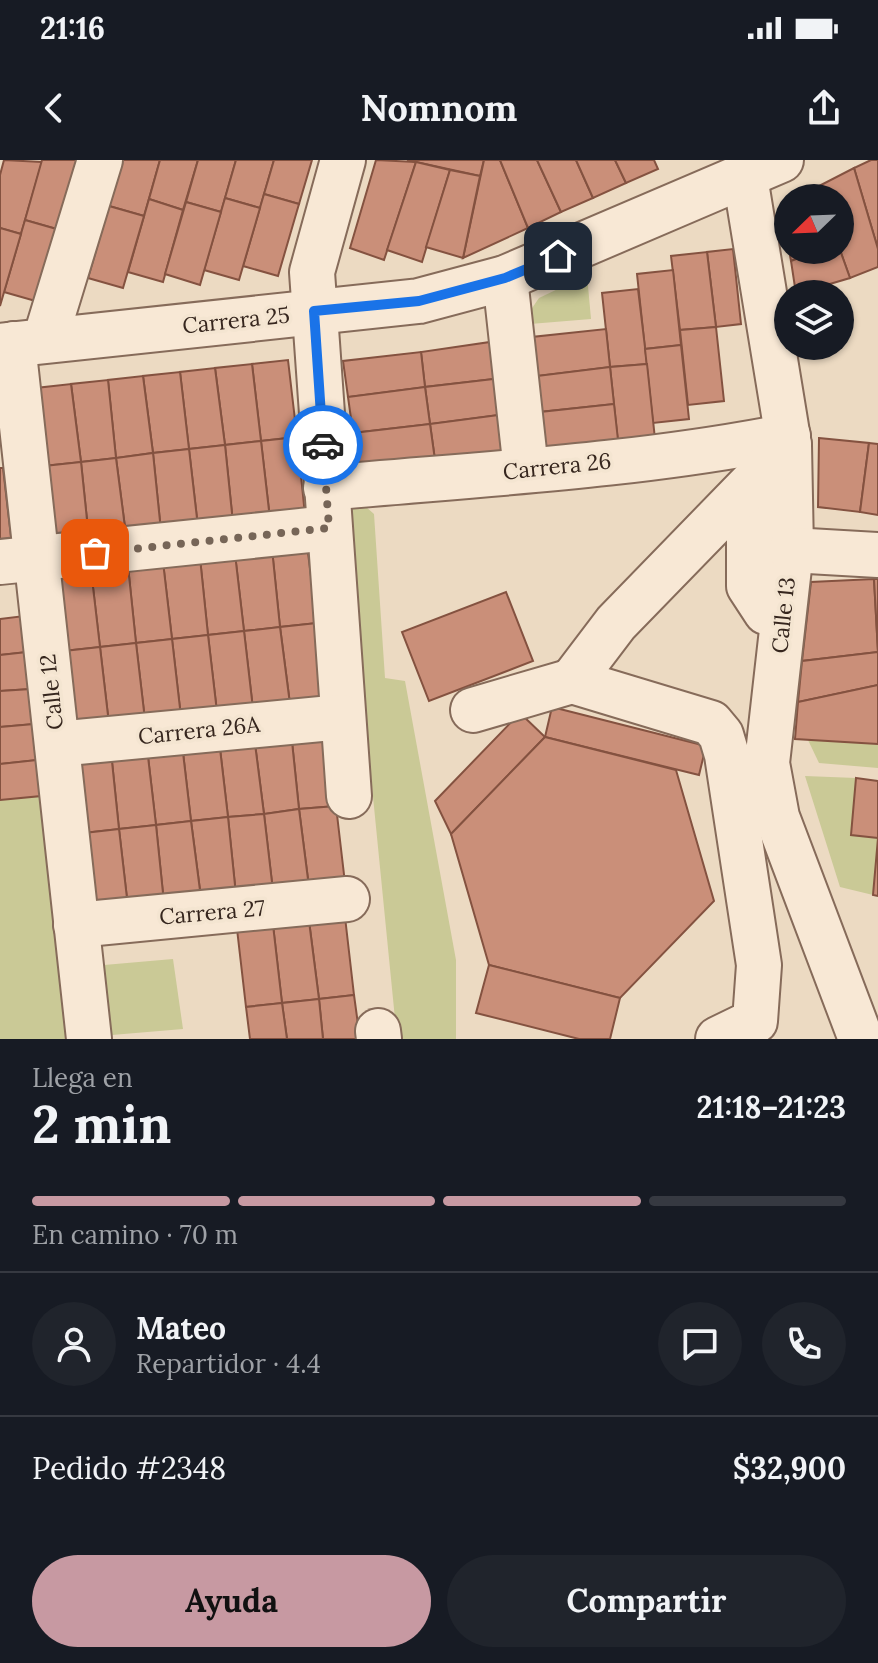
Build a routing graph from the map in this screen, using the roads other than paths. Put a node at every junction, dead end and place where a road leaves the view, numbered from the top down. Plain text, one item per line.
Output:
1 (100, 160) edge
2 (343, 160) edge
3 (763, 169) edge
4 (505, 278) junction
5 (314, 311) junction
6 (20, 343) edge
7 (789, 440) junction
8 (526, 470) junction
9 (749, 487) junction
10 (327, 508) junction
11 (791, 550) junction
12 (878, 555) edge
13 (18, 561) edge
14 (783, 616) junction
15 (572, 681) junction
16 (473, 710) dead end
17 (342, 717) junction
18 (57, 744) junction
19 (349, 796) dead end
20 (347, 899) dead end
21 (76, 925) junction
22 (863, 1027) edge
23 (752, 1033) edge
24 (89, 1039) edge

1 - 6 street, Calle 12
2 - 5 street
3 - 4 street, Carrera 25
3 - 7 street, Calle 13
4 - 5 street, Carrera 25
4 - 8 street
5 - 6 street, Carrera 25
5 - 10 street
6 - 13 street, Calle 12
7 - 8 street, Carrera 26
7 - 9 street
7 - 11 street, Calle 13
8 - 10 street, Carrera 26
9 - 14 street
9 - 15 street
10 - 13 street, Carrera 26
10 - 17 street
11 - 12 street
11 - 14 street, Calle 13
13 - 18 street, Calle 12
14 - 22 street, Calle 13
15 - 16 street
15 - 23 street
17 - 18 street, Carrera 26A
17 - 19 street
18 - 21 street, Calle 12
20 - 21 street, Carrera 27
21 - 24 street, Calle 12

